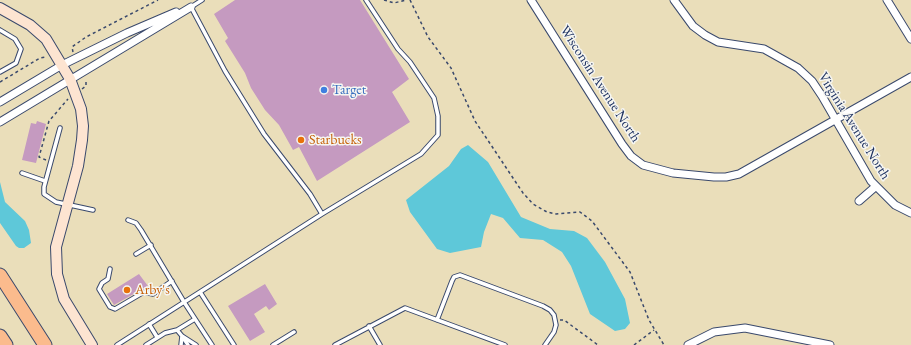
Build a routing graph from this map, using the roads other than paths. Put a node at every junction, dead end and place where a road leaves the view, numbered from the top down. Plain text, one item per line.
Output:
1 (202, 0) edge
2 (366, 0) edge
3 (530, 0) edge
4 (674, 0) edge
5 (887, 0) edge
6 (191, 7) junction
7 (0, 8) edge
8 (0, 30) edge
9 (911, 39) edge
10 (62, 65) junction
11 (0, 72) edge
12 (911, 77) edge
13 (70, 79) junction
14 (0, 102) edge
15 (836, 120) junction
16 (0, 122) edge
17 (60, 128) dead end
18 (22, 173) dead end
19 (46, 182) junction
20 (875, 187) junction
21 (859, 202) dead end
22 (67, 204) junction
23 (93, 210) dead end
24 (911, 213) edge
25 (322, 214) junction
26 (128, 220) dead end
27 (151, 245) junction
28 (136, 254) dead end
29 (110, 269) dead end
30 (0, 275) edge
31 (172, 281) junction
32 (200, 292) junction
33 (184, 302) junction
34 (195, 319) junction
35 (437, 320) junction
36 (149, 324) junction
37 (369, 326) junction
38 (177, 330) junction
39 (294, 332) dead end
40 (0, 336) edge
41 (182, 336) junction
42 (158, 337) junction
43 (812, 343) edge
44 (6, 345) edge
45 (45, 345) edge
46 (92, 345) edge
47 (117, 345) edge
48 (146, 345) edge
49 (182, 345) edge
50 (188, 345) edge
51 (196, 345) edge
52 (212, 345) edge
53 (234, 345) edge
54 (273, 345) edge
55 (335, 345) edge
56 (380, 345) edge
57 (506, 345) edge
58 (545, 345) edge
59 (688, 345) edge
60 (830, 345) edge

1 - 6 lane
2 - 25 lane
3 - 15 street, Wisconsin Avenue North
4 - 15 street, Virginia Avenue North
5 - 9 street
6 - 10 street
6 - 13 street
6 - 25 lane
7 - 10 street
8 - 11 lane
10 - 13 street
10 - 14 street
12 - 15 street, Wisconsin Avenue North
13 - 16 street
13 - 22 street
15 - 20 street, Virginia Avenue North
17 - 19 lane
18 - 19 lane
19 - 22 lane
20 - 21 street
20 - 24 street, Virginia Avenue North
22 - 23 lane
22 - 46 street
25 - 32 lane
26 - 27 lane
27 - 28 lane
27 - 31 lane
29 - 31 lane
30 - 45 highway
31 - 33 lane
32 - 33 lane
32 - 53 lane
33 - 34 lane
33 - 36 lane
34 - 38 lane
34 - 52 lane
35 - 37 lane
35 - 57 lane
35 - 58 lane
36 - 42 lane
36 - 47 lane
37 - 55 lane
37 - 56 lane
38 - 41 lane
38 - 42 lane
39 - 54 lane
40 - 44 highway
41 - 49 lane
41 - 50 lane
41 - 51 lane
42 - 48 lane
43 - 59 street
43 - 60 street

